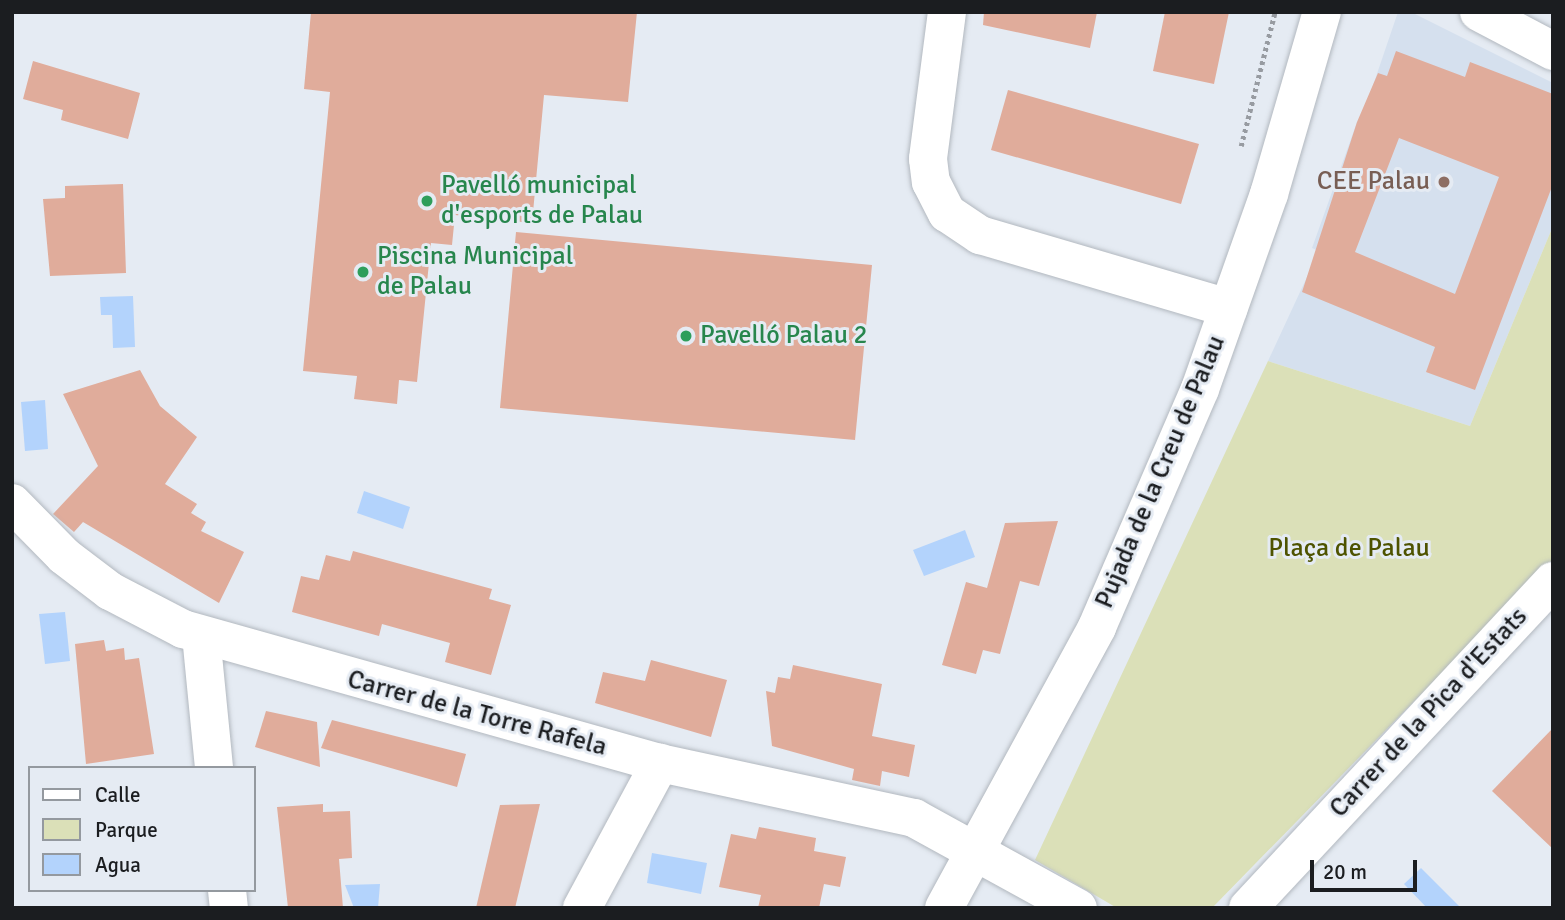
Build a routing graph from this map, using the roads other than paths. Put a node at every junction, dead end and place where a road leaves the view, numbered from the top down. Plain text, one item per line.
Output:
1 (947, 12) edge
2 (1322, 12) edge
3 (1479, 12) edge
4 (1553, 51) edge
5 (1228, 308) junction
6 (12, 503) edge
7 (1553, 580) edge
8 (201, 635) junction
9 (660, 763) junction
10 (214, 766) edge
11 (979, 848) junction
12 (582, 908) edge
13 (944, 908) edge
14 (1078, 908) edge
15 (1248, 908) edge

1 - 5 street
2 - 5 street, Pujada de la Creu de Palau
3 - 4 street
5 - 11 street, Pujada de la Creu de Palau
6 - 8 street, Carrer de la Torre Rafela
7 - 15 street, Carrer de la Pica d'Estats
8 - 9 street, Carrer de la Torre Rafela
8 - 10 street
9 - 11 street, Carrer de la Torre Rafela
9 - 12 street
11 - 13 street, Pujada de la Creu de Palau
11 - 14 street, Carrer de la Torre Rafela

